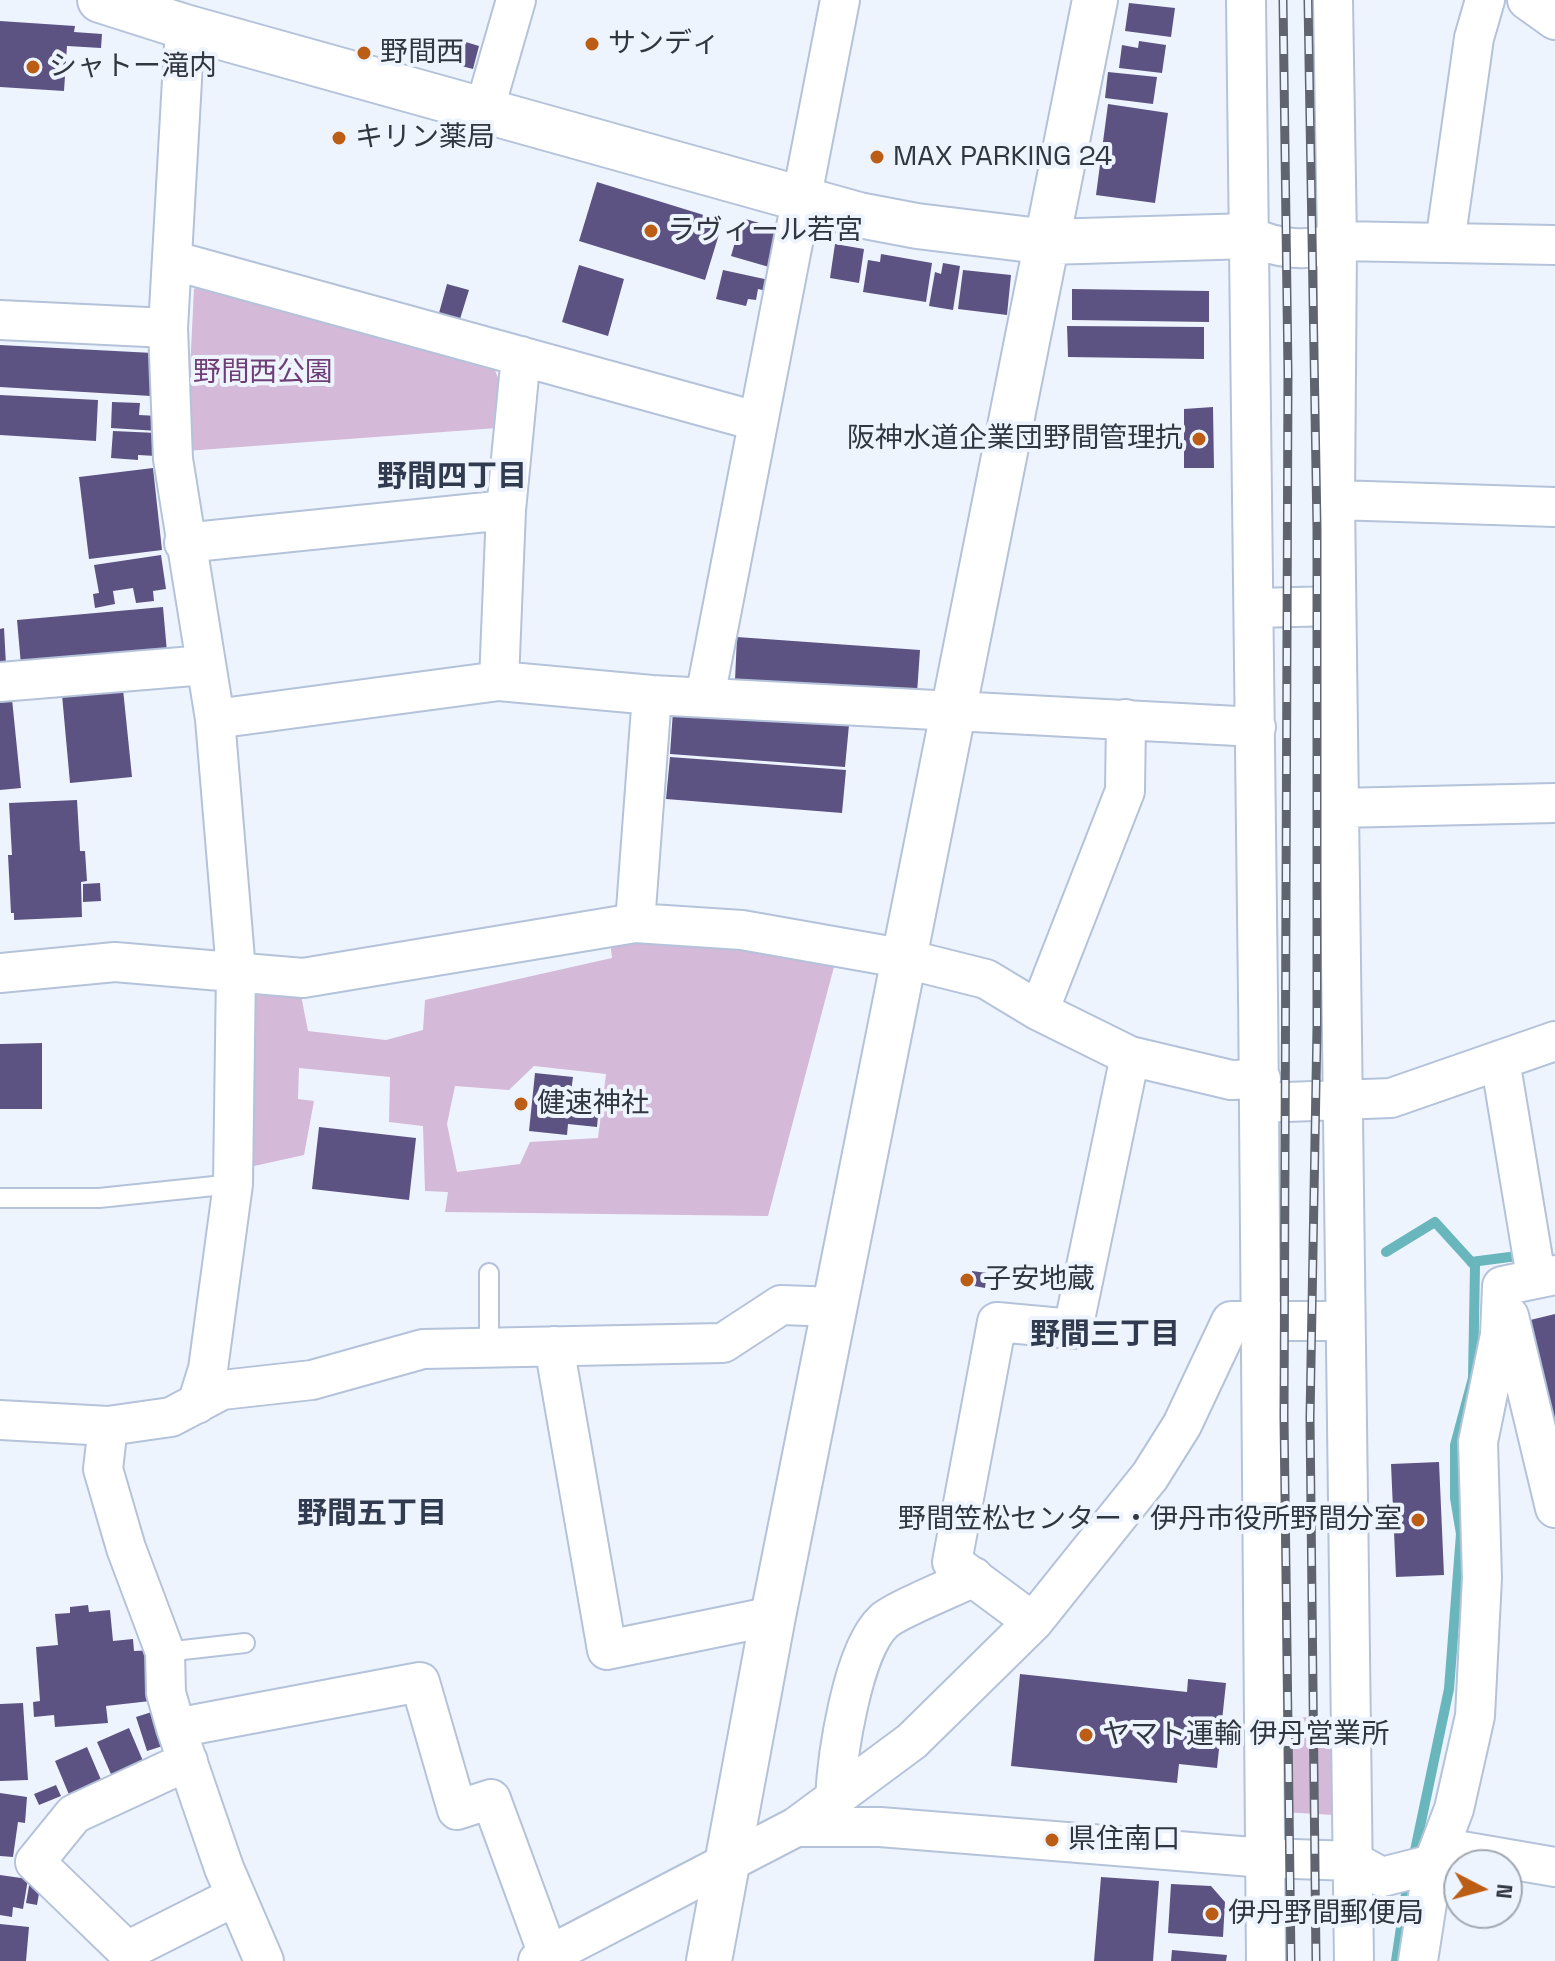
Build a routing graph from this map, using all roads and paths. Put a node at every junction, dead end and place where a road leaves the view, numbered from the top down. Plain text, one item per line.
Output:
1 (516, 0) edge
2 (840, 0) edge
3 (1095, 0) edge
4 (1246, 0) edge
5 (1333, 0) edge
6 (1485, 0) edge
7 (1527, 0) edge
8 (112, 2) edge
9 (1555, 20) edge
10 (185, 27) junction
11 (484, 111) junction
12 (802, 200) junction
13 (1250, 236) junction
14 (1337, 241) junction
15 (1048, 242) junction
16 (1445, 243) junction
17 (1555, 245) edge
18 (175, 261) junction
19 (0, 320) edge
20 (168, 328) junction
21 (521, 356) junction
22 (756, 421) junction
23 (1335, 500) junction
24 (1555, 507) edge
25 (506, 510) junction
26 (184, 543) junction
27 (1336, 606) junction
28 (1255, 608) junction
29 (205, 665) junction
30 (499, 681) junction
31 (0, 682) edge
32 (652, 695) junction
33 (705, 697) junction
34 (955, 710) junction
35 (215, 719) junction
36 (1126, 719) junction
37 (1256, 727) junction
38 (1555, 803) edge
39 (1339, 808) junction
40 (635, 923) junction
41 (906, 959) junction
42 (236, 971) junction
43 (0, 973) edge
44 (1039, 1011) junction
45 (1555, 1041) edge
46 (1130, 1056) junction
47 (1500, 1060) junction
48 (1261, 1091) junction
49 (1343, 1100) junction
50 (233, 1184) junction
51 (0, 1198) edge
52 (489, 1273) dead end
53 (1531, 1279) edge
54 (836, 1307) junction
55 (1259, 1320) junction
56 (1345, 1321) junction
57 (489, 1346) junction
58 (554, 1346) junction
59 (197, 1404) junction
60 (0, 1420) edge
61 (108, 1426) junction
62 (1555, 1508) edge
63 (974, 1577) junction
64 (773, 1616) junction
65 (1033, 1622) junction
66 (245, 1643) dead end
67 (165, 1652) junction
68 (182, 1745) junction
69 (835, 1799) junction
70 (796, 1827) junction
71 (1265, 1858) junction
72 (1352, 1861) junction
73 (729, 1862) junction
74 (1555, 1867) edge
75 (1415, 1868) junction
76 (236, 1896) junction
77 (131, 1956) edge
78 (544, 1959) edge
79 (264, 1961) edge
80 (709, 1961) edge
81 (1266, 1961) edge
82 (1354, 1961) edge
83 (1418, 1961) edge

1 - 11 street
2 - 12 street
3 - 15 street
4 - 13 street
5 - 14 street
6 - 16 street
7 - 9 street
8 - 10 street
10 - 11 street
10 - 18 street
11 - 12 street
12 - 15 street
12 - 22 street
13 - 14 street
13 - 15 street
13 - 28 street
14 - 16 street
14 - 23 street
15 - 34 street
16 - 17 street
18 - 20 street
18 - 21 street
19 - 20 street
20 - 26 street
21 - 22 street
21 - 25 street
22 - 33 street
23 - 24 street
23 - 27 street
25 - 26 street
25 - 30 street
26 - 29 street
27 - 28 street
27 - 39 street
28 - 37 street
29 - 31 street
29 - 35 street
30 - 32 street
30 - 35 street
32 - 33 street
32 - 40 street
33 - 34 street
34 - 36 street
34 - 41 street
35 - 42 street
36 - 37 street
36 - 44 street
37 - 48 street
38 - 39 street
39 - 49 street
40 - 41 street
40 - 42 street
41 - 44 street
41 - 54 street
42 - 43 street
42 - 50 street
44 - 46 street
45 - 47 street
46 - 48 street
46 - 63 street
47 - 49 street
47 - 53 street
48 - 49 street
48 - 55 street
49 - 56 street
50 - 51 lane
50 - 59 street
52 - 57 lane
53 - 62 street
53 - 75 street
54 - 58 street
54 - 64 street
55 - 56 street
55 - 65 street
55 - 71 street
56 - 72 street
57 - 58 street
57 - 59 street
58 - 64 street
59 - 61 street
60 - 61 street
61 - 67 street
63 - 65 street
63 - 69 street
64 - 73 street
65 - 69 street
66 - 67 lane
67 - 68 street
68 - 76 street
68 - 77 street
68 - 78 street
69 - 70 street
70 - 71 street
70 - 73 street
71 - 72 street
71 - 81 street
72 - 75 street
72 - 82 street
73 - 78 street
73 - 80 street
74 - 75 street
75 - 83 street
76 - 77 street
76 - 79 street

